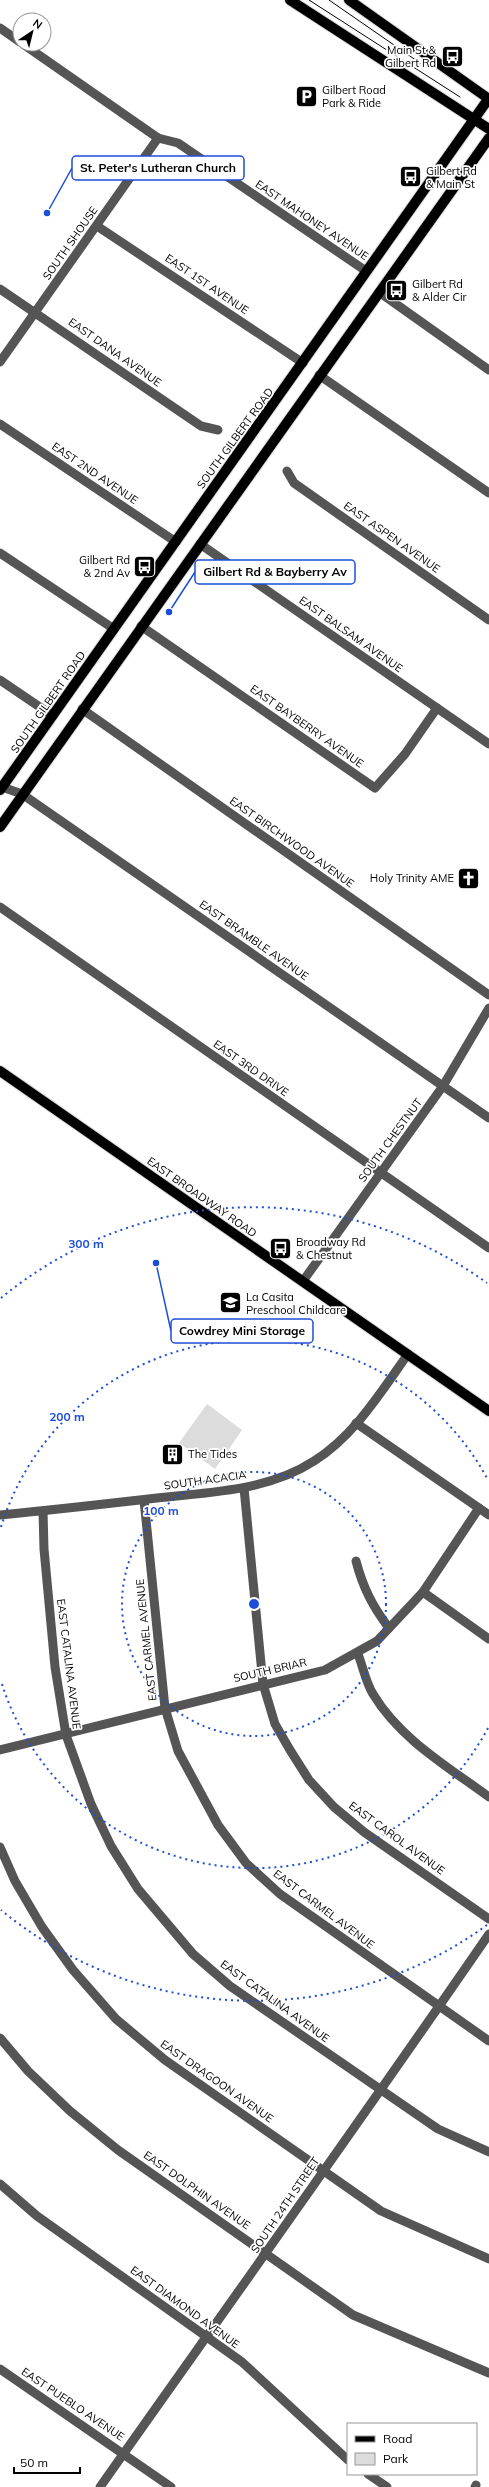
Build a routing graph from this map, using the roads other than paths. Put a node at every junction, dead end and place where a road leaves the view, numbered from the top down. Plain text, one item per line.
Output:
1 (290, 0) edge
2 (349, 0) edge
3 (0, 28) edge
4 (12, 36) edge
5 (34, 52) edge
6 (489, 99) edge
7 (474, 120) junction
8 (489, 129) edge
9 (158, 138) junction
10 (489, 138) edge
11 (98, 226) junction
12 (366, 271) junction
13 (0, 289) edge
14 (379, 292) junction
15 (35, 312) junction
16 (0, 362) edge
17 (304, 363) junction
18 (489, 370) edge
19 (319, 375) junction
20 (0, 424) edge
21 (218, 430) dead end
22 (287, 471) dead end
23 (489, 493) edge
24 (176, 542) junction
25 (200, 544) junction
26 (0, 553) edge
27 (489, 620) edge
28 (141, 626) junction
29 (114, 630) junction
30 (0, 680) edge
31 (437, 708) junction
32 (82, 709) junction
33 (53, 716) junction
34 (489, 744) edge
35 (1, 788) edge
36 (22, 794) junction
37 (0, 827) edge
38 (0, 907) edge
39 (489, 995) edge
40 (489, 1008) edge
41 (0, 1071) edge
42 (443, 1086) junction
43 (489, 1118) edge
44 (381, 1172) junction
45 (489, 1248) edge
46 (303, 1280) junction
47 (408, 1354) junction
48 (489, 1411) edge
49 (356, 1423) junction
50 (244, 1488) junction
51 (144, 1500) junction
52 (479, 1508) junction
53 (43, 1511) junction
54 (0, 1515) edge
55 (489, 1515) edge
56 (356, 1561) dead end
57 (422, 1592) junction
58 (389, 1628) junction
59 (489, 1639) edge
60 (358, 1654) junction
61 (263, 1684) junction
62 (164, 1708) junction
63 (66, 1735) junction
64 (0, 1750) edge
65 (489, 1796) edge
66 (0, 1847) edge
67 (489, 1919) edge
68 (489, 1934) edge
69 (439, 2007) junction
70 (0, 2038) edge
71 (489, 2041) edge
72 (381, 2090) junction
73 (489, 2152) edge
74 (323, 2170) junction
75 (0, 2184) edge
76 (267, 2253) junction
77 (489, 2259) edge
78 (207, 2336) junction
79 (0, 2369) edge
80 (489, 2373) edge
81 (123, 2454) junction
82 (347, 2459) edge
83 (369, 2475) edge
84 (100, 2487) edge
85 (171, 2487) edge
86 (387, 2487) edge

1 - 7 main road
2 - 6 main road
3 - 4 street
5 - 9 street, EAST MAHONEY AVENUE
6 - 7 main road, SOUTH GILBERT ROAD
7 - 8 main road
7 - 12 main road, SOUTH GILBERT ROAD
9 - 11 street, SOUTH SHOUSE
9 - 12 street, EAST MAHONEY AVENUE
10 - 14 main road
11 - 15 street, SOUTH SHOUSE
11 - 17 street, EAST 1ST AVENUE
12 - 17 main road, SOUTH GILBERT ROAD
13 - 15 street, EAST DANA AVENUE
14 - 18 street
14 - 19 main road
15 - 16 street, SOUTH SHOUSE
15 - 21 street, EAST DANA AVENUE
17 - 24 main road, SOUTH GILBERT ROAD
19 - 23 street
19 - 25 main road
20 - 24 street, EAST 2ND AVENUE
22 - 27 street, EAST ASPEN AVENUE
24 - 29 main road, SOUTH GILBERT ROAD
25 - 28 main road
25 - 31 street, EAST BALSAM AVENUE
26 - 29 street
28 - 31 street, EAST BAYBERRY AVENUE
28 - 32 main road
29 - 33 main road, SOUTH GILBERT ROAD
30 - 33 street
31 - 34 street, EAST BALSAM AVENUE
32 - 36 main road
32 - 39 street, EAST BIRCHWOOD AVENUE
33 - 35 main road, SOUTH GILBERT ROAD
35 - 36 street, EAST BRAMBLE AVENUE
36 - 37 main road
36 - 42 street, EAST BRAMBLE AVENUE
38 - 44 street, EAST 3RD DRIVE
40 - 42 street, SOUTH CHESTNUT
41 - 46 main road, EAST BROADWAY ROAD
42 - 43 street, EAST BRAMBLE AVENUE
42 - 44 street, SOUTH CHESTNUT
44 - 45 street, EAST 3RD DRIVE
44 - 46 street, SOUTH CHESTNUT
46 - 47 main road, EAST BROADWAY ROAD
47 - 48 main road, EAST BROADWAY ROAD
47 - 49 street, SOUTH ACACIA
49 - 50 street, SOUTH ACACIA
49 - 52 street
50 - 51 street, SOUTH ACACIA
50 - 61 street, EAST CAROL AVENUE
51 - 53 street, SOUTH ACACIA
51 - 62 street, EAST CARMEL AVENUE
52 - 55 street
52 - 57 street, SOUTH BRIAR
53 - 54 street, SOUTH ACACIA
53 - 63 street, EAST CATALINA AVENUE
56 - 58 street
57 - 58 street, SOUTH BRIAR
57 - 59 street
58 - 60 street, SOUTH BRIAR
60 - 61 street, SOUTH BRIAR
60 - 65 street
61 - 62 street, SOUTH BRIAR
61 - 67 street, EAST CAROL AVENUE
62 - 63 street, SOUTH BRIAR
62 - 69 street, EAST CARMEL AVENUE
63 - 64 street, SOUTH BRIAR
63 - 72 street, EAST CATALINA AVENUE
66 - 74 street, EAST DRAGOON AVENUE
68 - 69 street, SOUTH 24TH STREET
69 - 71 street, EAST CARMEL AVENUE
69 - 72 street, SOUTH 24TH STREET
70 - 76 street, EAST DOLPHIN AVENUE
72 - 73 street, EAST CATALINA AVENUE
72 - 74 street, SOUTH 24TH STREET
74 - 76 street, SOUTH 24TH STREET
74 - 77 street, EAST DRAGOON AVENUE
75 - 78 street, EAST DIAMOND AVENUE
76 - 78 street, SOUTH 24TH STREET
76 - 80 street, EAST DOLPHIN AVENUE
78 - 81 street, SOUTH 24TH STREET
78 - 82 street, EAST DIAMOND AVENUE
79 - 81 street, EAST PUEBLO AVENUE
81 - 84 street, SOUTH 24TH STREET
81 - 85 street, EAST PUEBLO AVENUE
83 - 86 street

